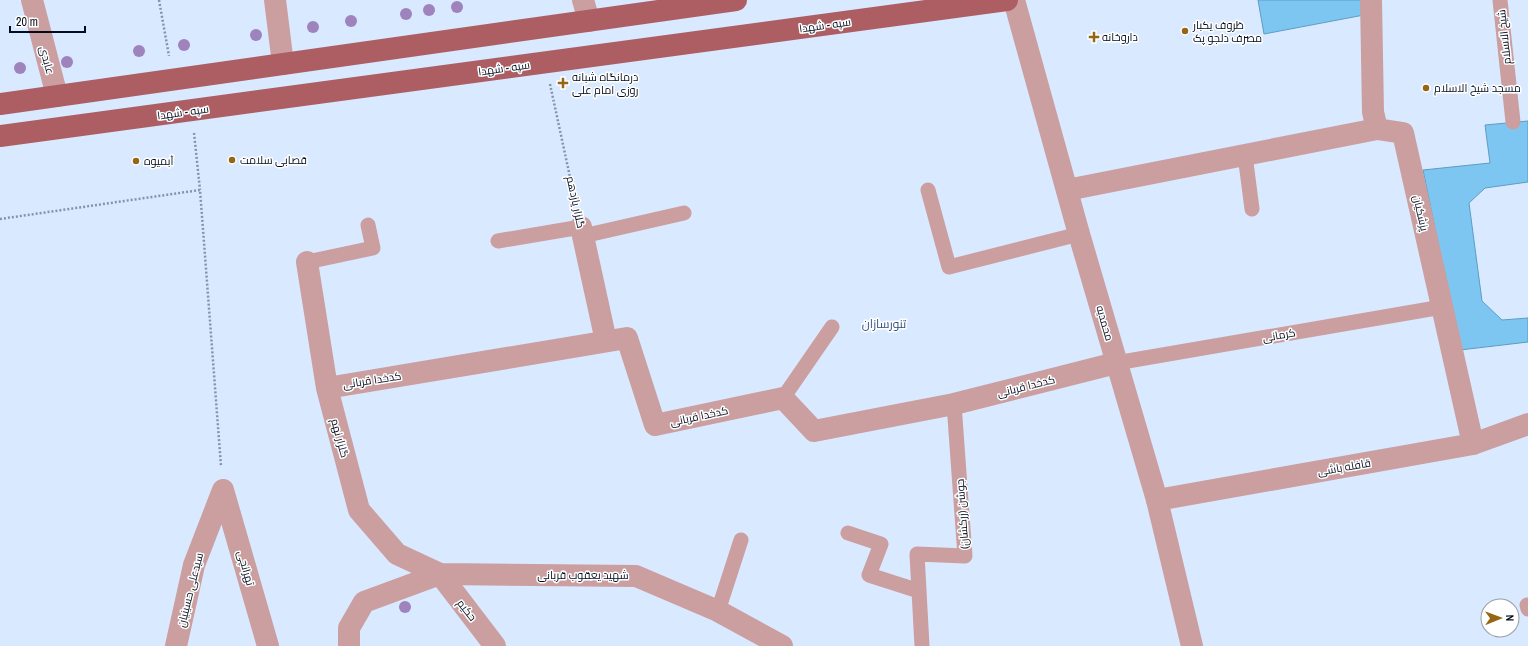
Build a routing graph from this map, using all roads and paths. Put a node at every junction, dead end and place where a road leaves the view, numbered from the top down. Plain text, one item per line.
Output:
1 (32, 0) edge
2 (159, 0) edge
3 (275, 0) edge
4 (583, 0) edge
5 (736, 0) edge
6 (1007, 0) edge
7 (1014, 0) edge
8 (1371, 0) edge
9 (1500, 0) edge
10 (589, 21) junction
11 (546, 62) junction
12 (283, 64) junction
13 (173, 80) junction
14 (57, 96) junction
15 (0, 104) edge
16 (191, 110) junction
17 (1513, 122) dead end
18 (1377, 129) junction
19 (0, 136) edge
20 (1245, 155) junction
21 (200, 190) junction
22 (928, 190) dead end
23 (1066, 190) junction
24 (1252, 209) dead end
25 (684, 213) dead end
26 (0, 219) edge
27 (368, 225) dead end
28 (582, 231) junction
29 (1079, 234) junction
30 (498, 241) dead end
31 (307, 262) joint
32 (1442, 307) junction
33 (832, 327) dead end
34 (606, 341) junction
35 (1116, 363) junction
36 (327, 388) junction
37 (783, 398) junction
38 (954, 404) junction
39 (1528, 424) edge
40 (1473, 444) junction
41 (223, 490) junction
42 (1157, 500) junction
43 (848, 533) dead end
44 (741, 540) dead end
45 (440, 574) junction
46 (919, 591) junction
47 (718, 611) junction
48 (176, 646) edge
49 (268, 646) edge
50 (349, 646) edge
51 (495, 646) edge
52 (782, 646) edge
53 (922, 646) edge
54 (1192, 646) edge

1 - 14 street, عابدی
2 - 13 path
3 - 12 street
4 - 10 street
5 - 10 main road
6 - 11 main road, سپه - شهدا
7 - 23 street, محمدیه
8 - 18 street
9 - 17 lane, شیخ الاسلام
10 - 12 main road
11 - 16 main road, سپه - شهدا
11 - 28 path, گلزار یازدهم
12 - 13 main road
13 - 14 main road
14 - 15 main road
16 - 19 main road, سپه - شهدا
16 - 21 path
18 - 20 street
18 - 32 street, پزشکیان
20 - 23 street
20 - 24 lane
21 - 26 path
21 - 41 path
22 - 29 lane
23 - 29 street, محمدیه
25 - 28 lane
27 - 31 lane
28 - 30 lane
28 - 34 street, گلزار یازدهم
29 - 35 street, محمدیه
31 - 36 street, گلزار نهم
32 - 35 lane, کرمانی
32 - 40 street, پزشکیان
33 - 37 lane
34 - 36 street, کدخدا قربانی
34 - 37 street, کدخدا قربانی
35 - 38 street, کدخدا قربانی
35 - 42 street, محمدیه
36 - 45 street, گلزار نهم
37 - 38 street, کدخدا قربانی
38 - 46 lane, جوشن (زرکشان)
39 - 40 street, قافله باشی
40 - 42 street, قافله باشی
41 - 48 street, سیدعلی حسینیان
41 - 49 street, تهرانچی
42 - 54 street, محمدیه
43 - 46 lane
44 - 47 lane
45 - 47 street, شهید یعقوب قربانی
45 - 50 street
45 - 51 street, حکیم
46 - 53 lane, جوشن (زرکشان)
47 - 52 street, شهید یعقوب قربانی

